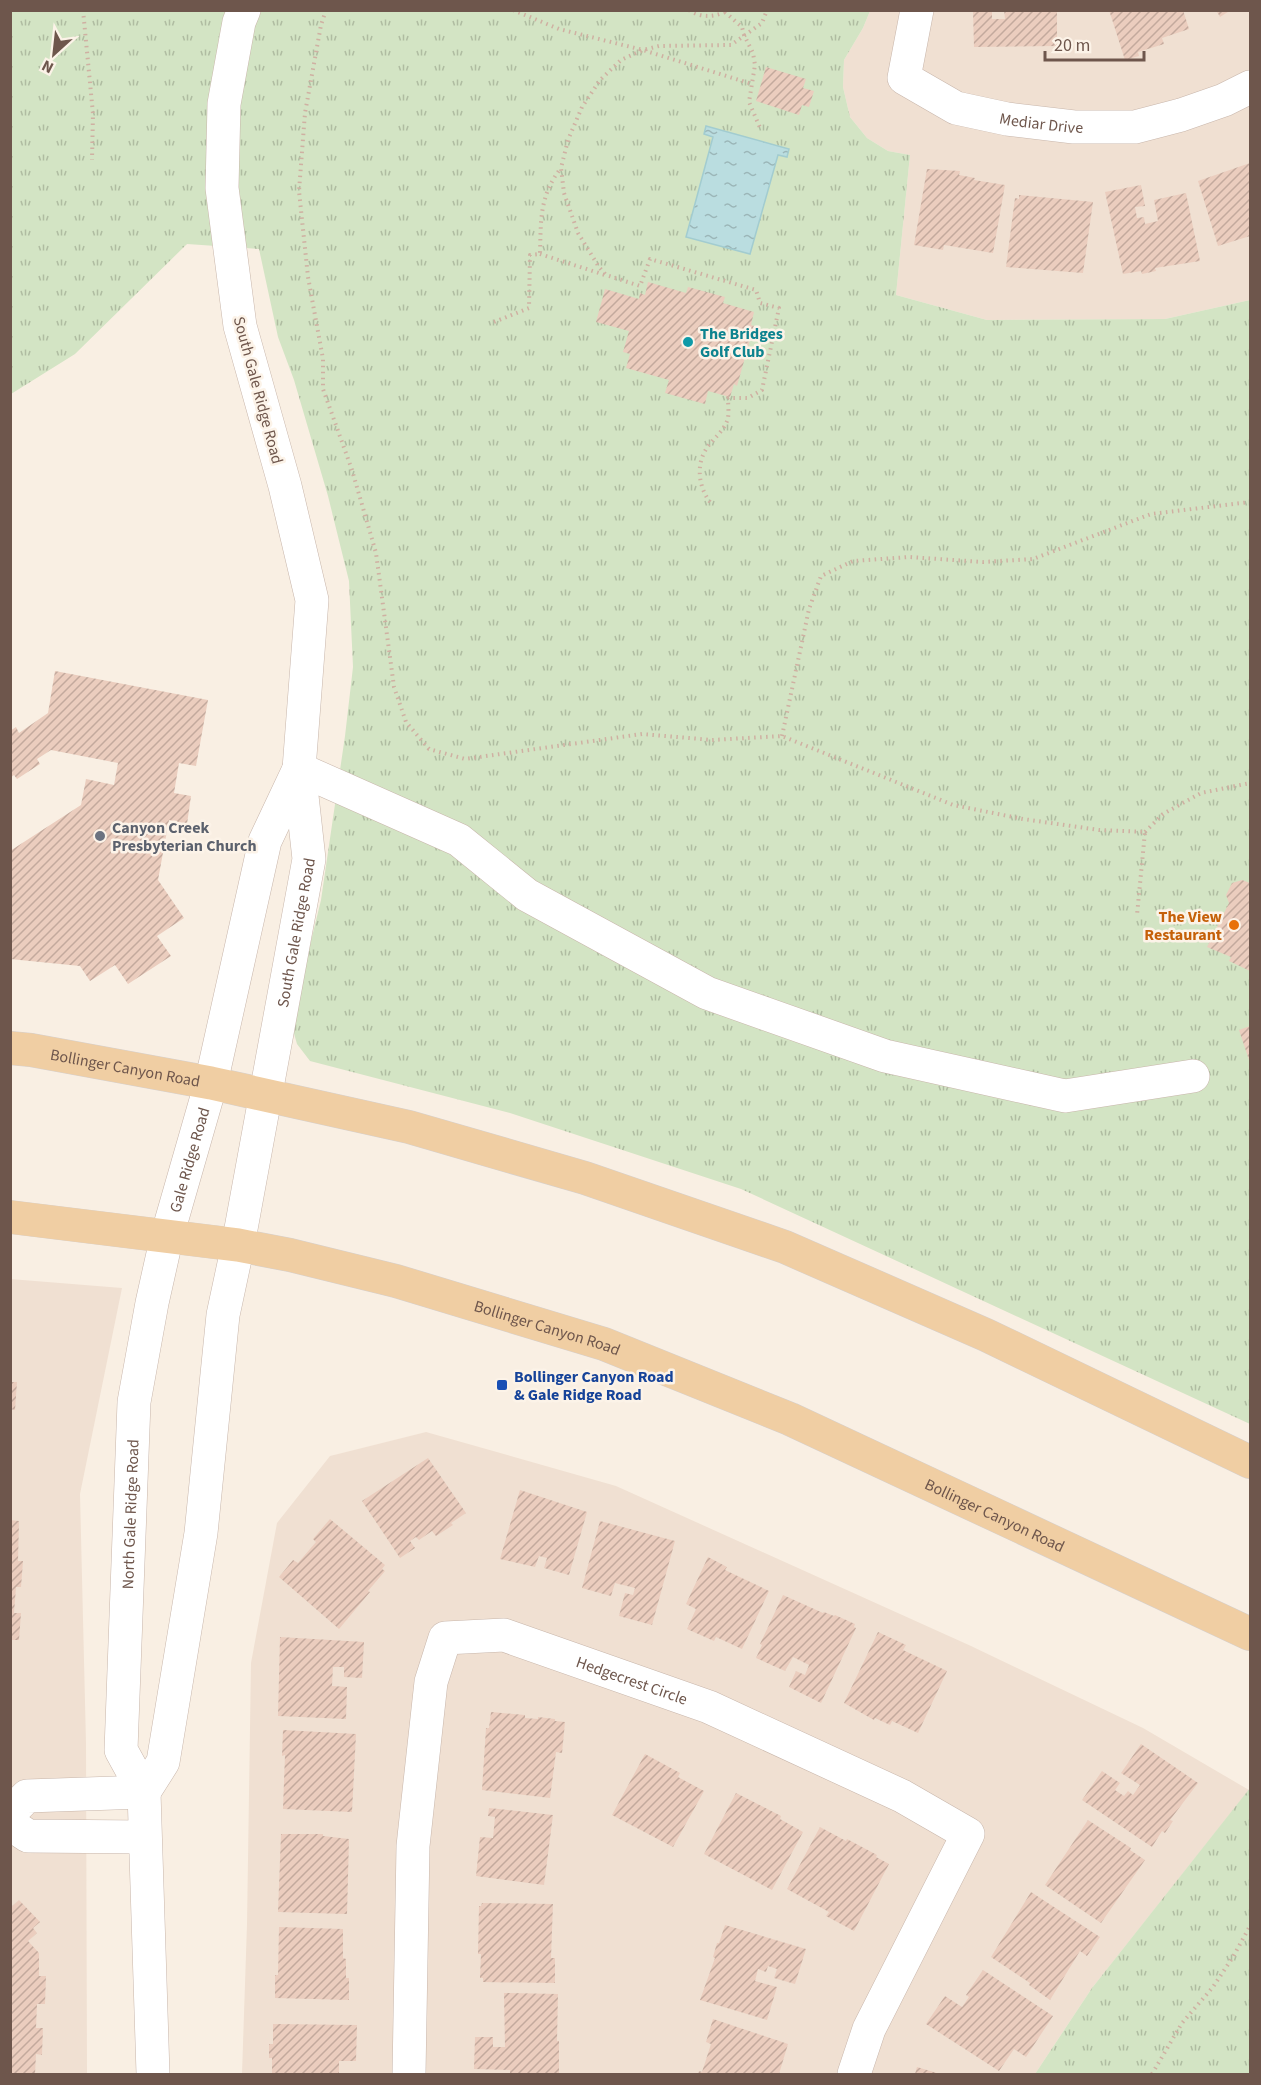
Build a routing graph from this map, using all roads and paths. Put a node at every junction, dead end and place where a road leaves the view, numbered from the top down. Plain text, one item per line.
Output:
1 (83, 10) edge
2 (244, 10) edge
3 (326, 10) edge
4 (513, 10) edge
5 (689, 10) edge
6 (767, 10) edge
7 (917, 10) edge
8 (726, 11) edge
9 (744, 35) junction
10 (643, 50) junction
11 (752, 84) junction
12 (1251, 87) edge
13 (761, 130) dead end
14 (92, 160) dead end
15 (561, 168) junction
16 (540, 254) junction
17 (606, 276) junction
18 (494, 322) dead end
19 (710, 502) dead end
20 (1251, 502) edge
21 (782, 736) junction
22 (299, 769) junction
23 (1251, 783) edge
24 (1145, 832) junction
25 (1137, 915) dead end
26 (10, 1048) edge
27 (1193, 1076) dead end
28 (212, 1083) junction
29 (264, 1095) junction
30 (10, 1217) edge
31 (168, 1236) junction
32 (238, 1245) junction
33 (1251, 1462) edge
34 (1251, 1634) edge
35 (144, 1792) junction
36 (10, 1814) edge
37 (10, 1824) edge
38 (144, 1837) junction
39 (1251, 1926) edge
40 (153, 2074) edge
41 (409, 2074) edge
42 (854, 2074) edge
43 (1152, 2074) edge

1 - 14 path
2 - 22 street, South Gale Ridge Road
3 - 21 path
4 - 10 path
5 - 8 path
6 - 9 path
7 - 12 street, Mediar Drive
8 - 9 path
9 - 10 path
9 - 11 path
10 - 11 path
10 - 15 path
11 - 13 path
15 - 16 path
15 - 17 path
16 - 17 path
16 - 18 path
17 - 19 path
20 - 21 path
21 - 24 path
22 - 27 street
22 - 28 street, South Gale Ridge Road
22 - 29 street, South Gale Ridge Road
23 - 24 path
24 - 25 path
26 - 28 main road, Bollinger Canyon Road
28 - 29 main road, Bollinger Canyon Road
28 - 31 street, Gale Ridge Road
29 - 32 street
29 - 33 main road, Bollinger Canyon Road
30 - 31 main road, Bollinger Canyon Road
31 - 32 main road, Bollinger Canyon Road
31 - 35 street, North Gale Ridge Road
32 - 34 main road, Bollinger Canyon Road
32 - 35 street
35 - 36 street
35 - 38 street, North Gale Ridge Road
37 - 38 street
38 - 40 street, North Gale Ridge Road
39 - 43 path
41 - 42 street, Hedgecrest Circle

